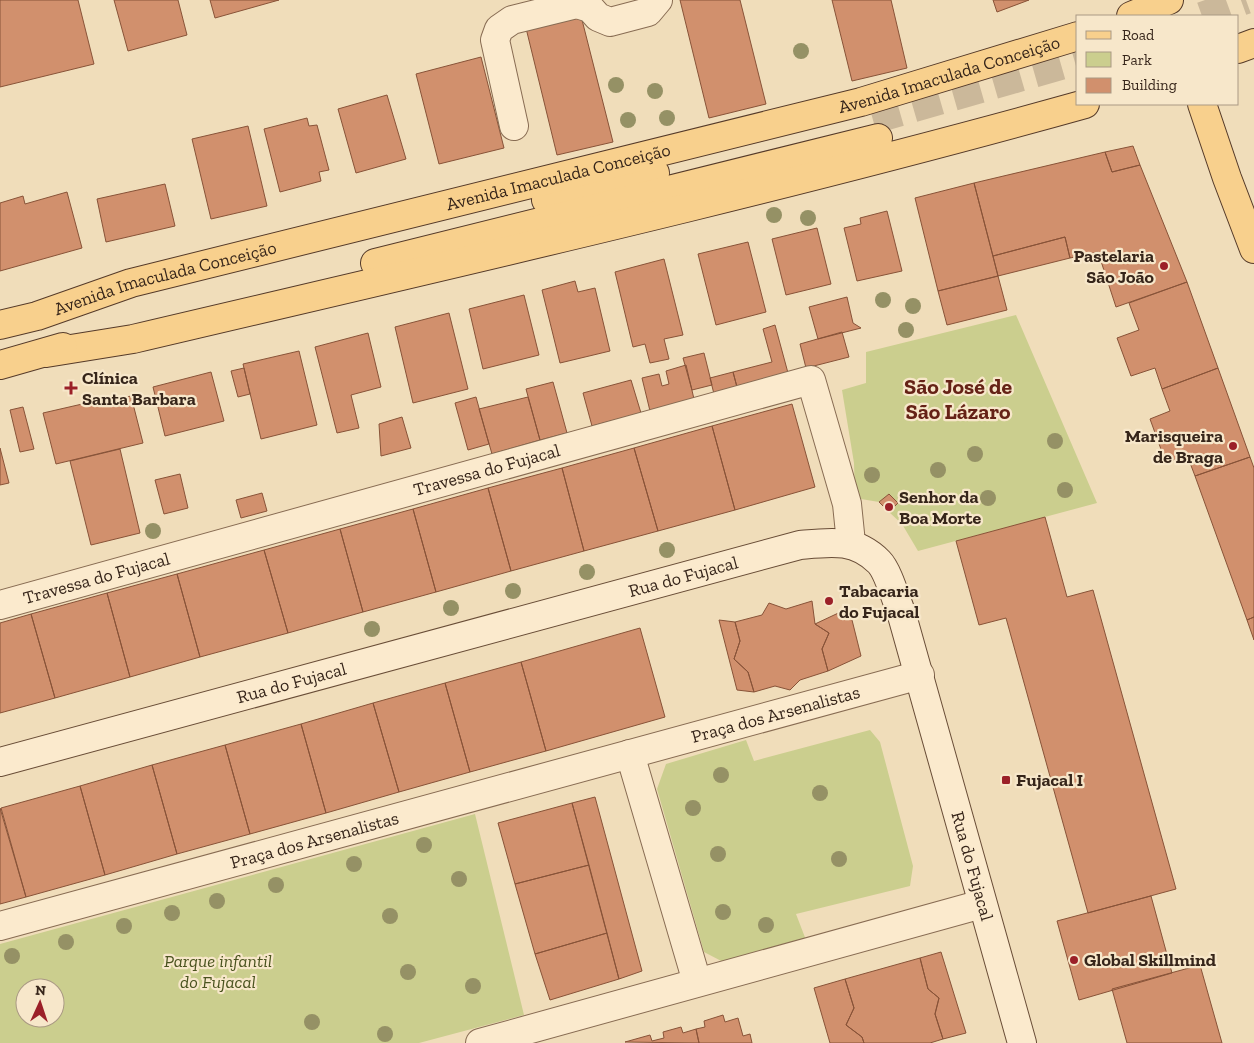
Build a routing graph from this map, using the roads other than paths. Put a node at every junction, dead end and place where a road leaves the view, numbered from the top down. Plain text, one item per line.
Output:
1 (658, 0) edge
2 (1166, 5) edge
3 (1133, 15) edge
4 (1076, 37) edge
5 (1254, 43) edge
6 (1239, 49) edge
7 (1081, 105) edge
8 (1202, 105) edge
9 (514, 126) dead end
10 (1254, 249) edge
11 (37, 316) junction
12 (0, 325) edge
13 (46, 353) junction
14 (0, 365) edge
15 (851, 544) junction
16 (0, 605) edge
17 (920, 674) junction
18 (630, 754) junction
19 (0, 762) edge
20 (982, 904) junction
21 (0, 926) edge
22 (697, 982) junction
23 (480, 1043) edge
24 (1022, 1043) edge

1 - 9 street
2 - 3 main road
4 - 11 main road, Avenida Imaculada Conceição
5 - 6 main road
7 - 13 main road, Avenida Imaculada Conceição
8 - 10 main road
11 - 12 main road, Avenida Imaculada Conceição
11 - 13 main road, Avenida Imaculada Conceição
13 - 14 main road, Avenida Imaculada Conceição
15 - 16 street, Travessa do Fujacal
15 - 17 street, Rua do Fujacal
15 - 19 street, Rua do Fujacal
17 - 18 street, Praça dos Arsenalistas
17 - 20 street, Rua do Fujacal
18 - 21 street, Praça dos Arsenalistas
18 - 22 street
20 - 22 street
20 - 24 street, Rua do Fujacal
22 - 23 street

